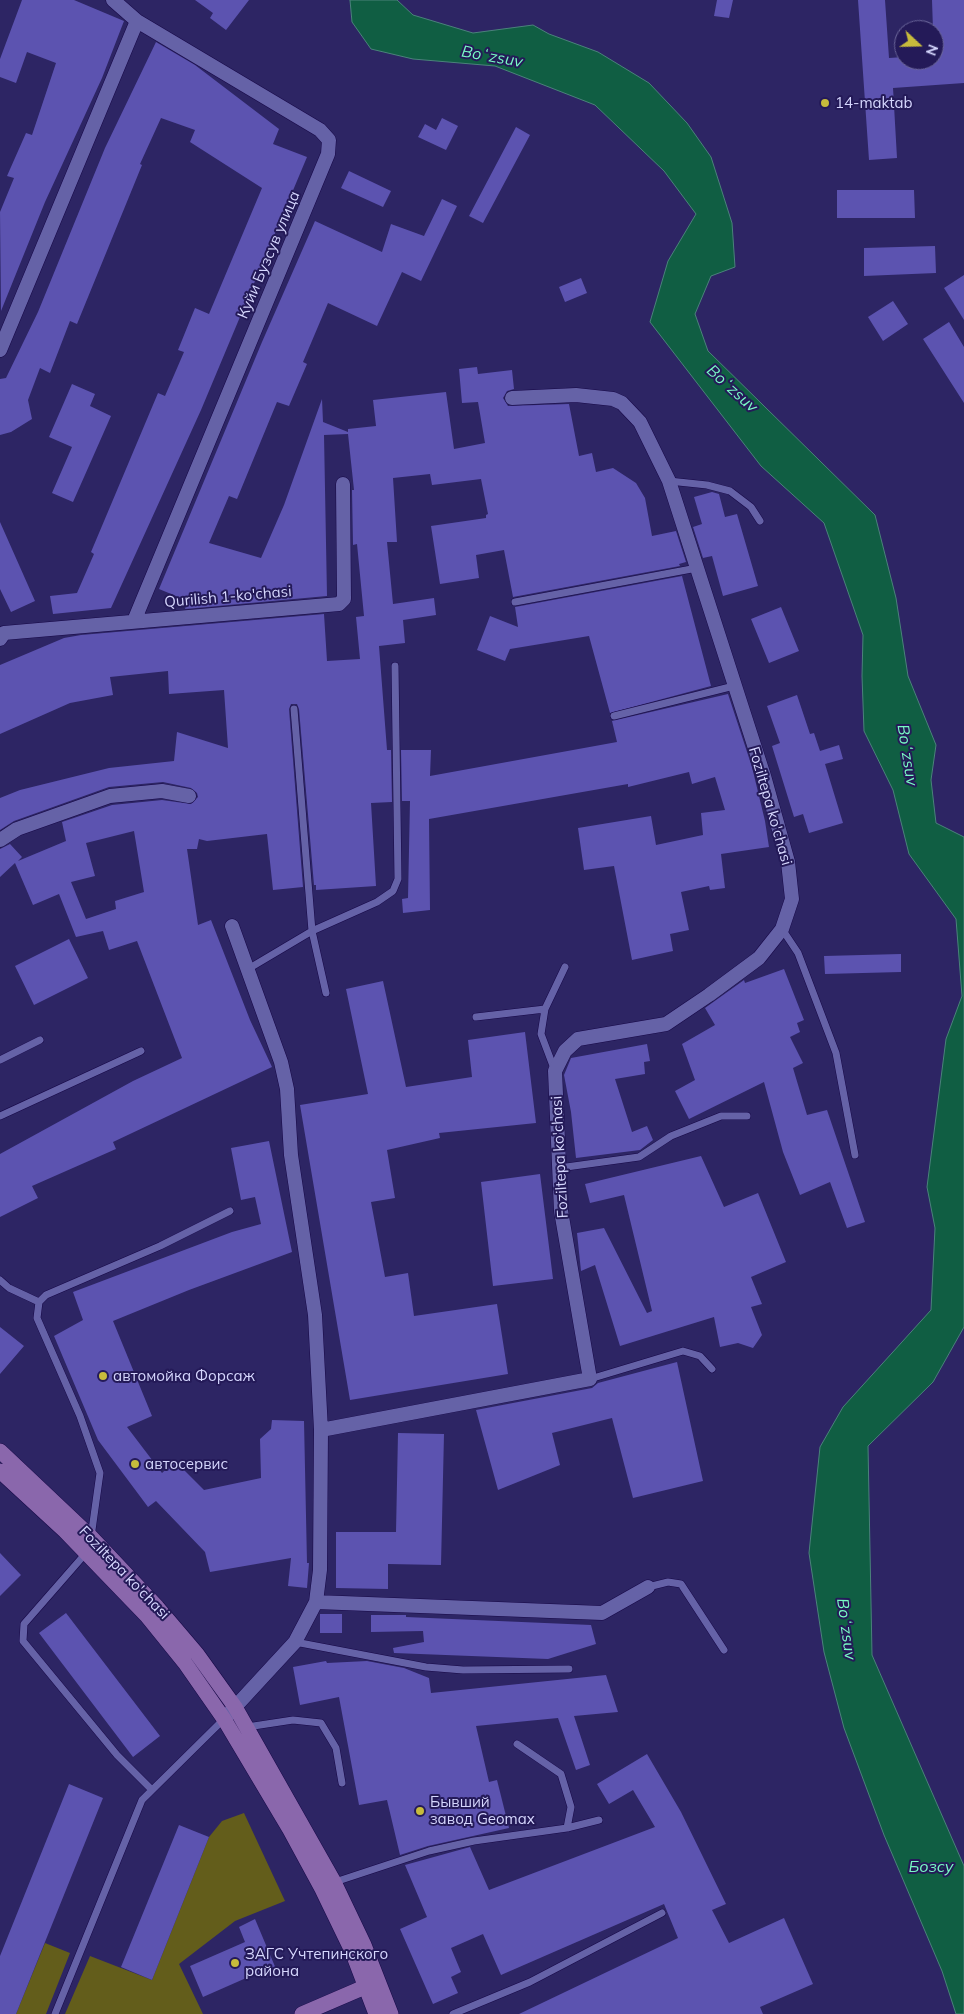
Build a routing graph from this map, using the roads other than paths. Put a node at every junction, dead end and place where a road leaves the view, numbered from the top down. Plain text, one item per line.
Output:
1 (113, 0) edge
2 (137, 21) junction
3 (0, 350) edge
4 (512, 398) dead end
5 (669, 481) junction
6 (343, 484) dead end
7 (760, 521) dead end
8 (697, 568) junction
9 (515, 602) dead end
10 (134, 621) junction
11 (1, 632) edge
12 (395, 666) dead end
13 (734, 686) junction
14 (294, 709) dead end
15 (614, 716) dead end
16 (189, 796) dead end
17 (0, 840) edge
18 (232, 926) dead end
19 (782, 929) junction
20 (312, 930) junction
21 (565, 967) dead end
22 (248, 969) junction
23 (326, 993) dead end
24 (544, 1009) junction
25 (476, 1017) dead end
26 (40, 1040) dead end
27 (140, 1051) dead end
28 (0, 1060) edge
29 (555, 1071) junction
30 (0, 1116) edge
31 (748, 1116) dead end
32 (855, 1155) dead end
33 (559, 1168) junction
34 (230, 1211) dead end
35 (0, 1280) edge
36 (39, 1302) junction
37 (712, 1369) dead end
38 (590, 1379) junction
39 (321, 1430) junction
40 (0, 1451) edge
41 (0, 1471) edge
42 (91, 1537) junction
43 (86, 1553) junction
44 (648, 1587) joint
45 (316, 1602) junction
46 (295, 1642) junction
47 (724, 1650) dead end
48 (569, 1669) dead end
49 (235, 1706) junction
50 (224, 1718) junction
51 (247, 1727) junction
52 (517, 1744) dead end
53 (342, 1783) dead end
54 (152, 1790) junction
55 (599, 1820) dead end
56 (567, 1828) junction
57 (334, 1882) junction
58 (662, 1913) dead end
59 (372, 1984) junction
60 (55, 2014) edge
61 (302, 2014) edge
62 (376, 2014) edge
63 (391, 2014) edge
64 (453, 2014) edge

1 - 2 street, Куйи Бузсув улица
2 - 3 street
2 - 10 street, Куйи Бузсув улица
4 - 5 street, Foziltepa ko'chasi
5 - 7 lane
5 - 8 street, Foziltepa ko'chasi
6 - 10 street, Qurilish 1-ko'chasi
8 - 9 lane
8 - 13 street, Foziltepa ko'chasi
10 - 11 street, Qurilish 1-ko'chasi
12 - 20 lane
13 - 15 lane
13 - 19 street, Foziltepa ko'chasi
14 - 20 lane
16 - 17 street
18 - 22 street
19 - 29 street, Foziltepa ko'chasi
19 - 32 lane
20 - 22 lane
20 - 23 lane
21 - 24 lane
22 - 39 street
24 - 25 lane
24 - 29 lane
26 - 28 lane
27 - 30 lane
29 - 33 street, Foziltepa ko'chasi
31 - 33 lane
33 - 38 street, Foziltepa ko'chasi
34 - 36 lane
35 - 36 lane
36 - 42 lane
37 - 38 lane
38 - 39 street
39 - 45 street
40 - 42 main road, Foziltepa ko'chasi
41 - 43 main road, Foziltepa ko'chasi
42 - 49 main road, Foziltepa ko'chasi
43 - 50 main road, Foziltepa ko'chasi
43 - 54 lane
44 - 45 street
44 - 47 lane
45 - 46 street
46 - 48 lane
46 - 49 street
49 - 50 street
49 - 51 main road, Foziltepa ko'chasi
50 - 54 lane
50 - 59 main road, Foziltepa ko'chasi
51 - 53 lane
51 - 57 main road, Foziltepa ko'chasi
52 - 56 lane
54 - 60 lane
55 - 56 lane
56 - 57 lane
57 - 59 main road, Foziltepa ko'chasi
58 - 64 lane
59 - 61 main road
59 - 62 main road, Foziltepa ko'chasi
59 - 63 main road, Foziltepa ko'chasi

